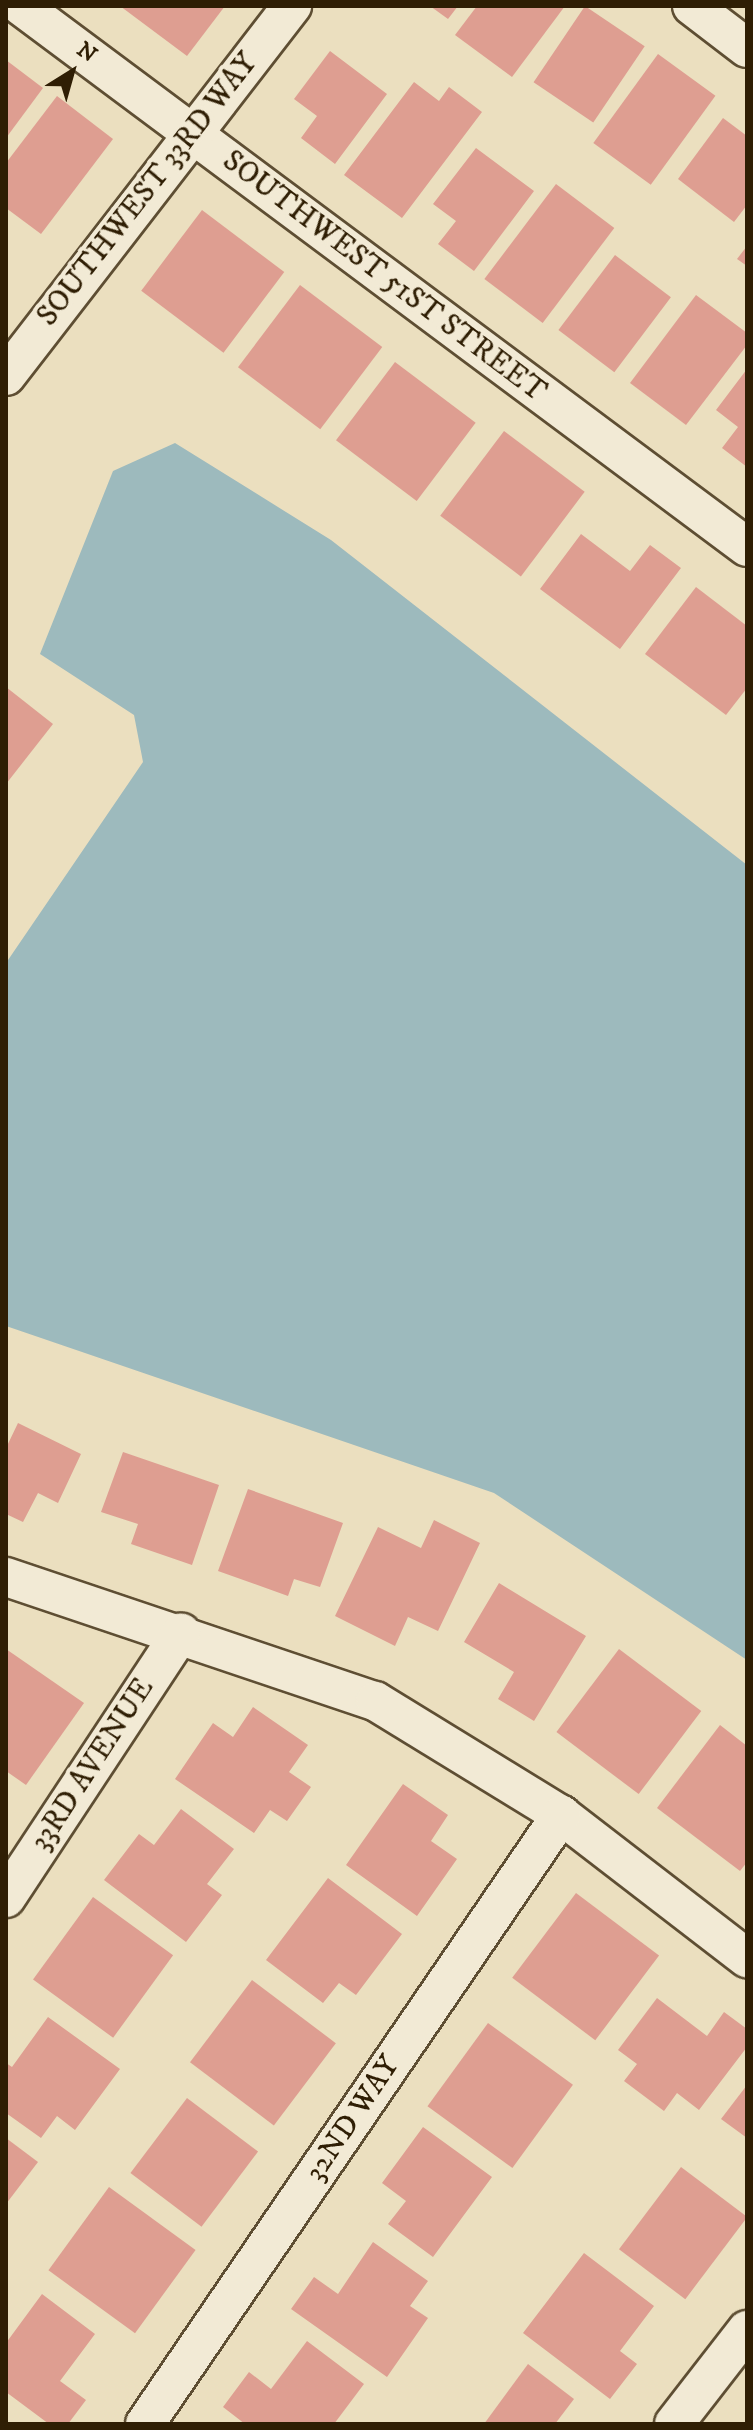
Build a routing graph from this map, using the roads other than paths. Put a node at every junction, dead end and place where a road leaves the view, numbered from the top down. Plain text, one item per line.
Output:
1 (21, 6) edge
2 (292, 6) edge
3 (692, 6) edge
4 (747, 48) edge
5 (194, 136) junction
6 (18, 332) edge
7 (6, 376) edge
8 (747, 547) edge
9 (6, 1577) edge
10 (181, 1633) junction
11 (561, 1815) junction
12 (6, 1898) edge
13 (747, 1958) edge
14 (747, 2330) edge
15 (145, 2424) edge
16 (674, 2424) edge

1 - 5 street, SOUTHWEST 51ST STREET
2 - 5 street, SOUTHWEST 33RD WAY
3 - 4 street
5 - 6 street, SOUTHWEST 33RD WAY
5 - 8 street, SOUTHWEST 51ST STREET
6 - 7 street, SOUTHWEST 33RD WAY
9 - 10 street
10 - 11 street
10 - 12 street, 33RD AVENUE
11 - 13 street
11 - 15 street, 32ND WAY
14 - 16 street

